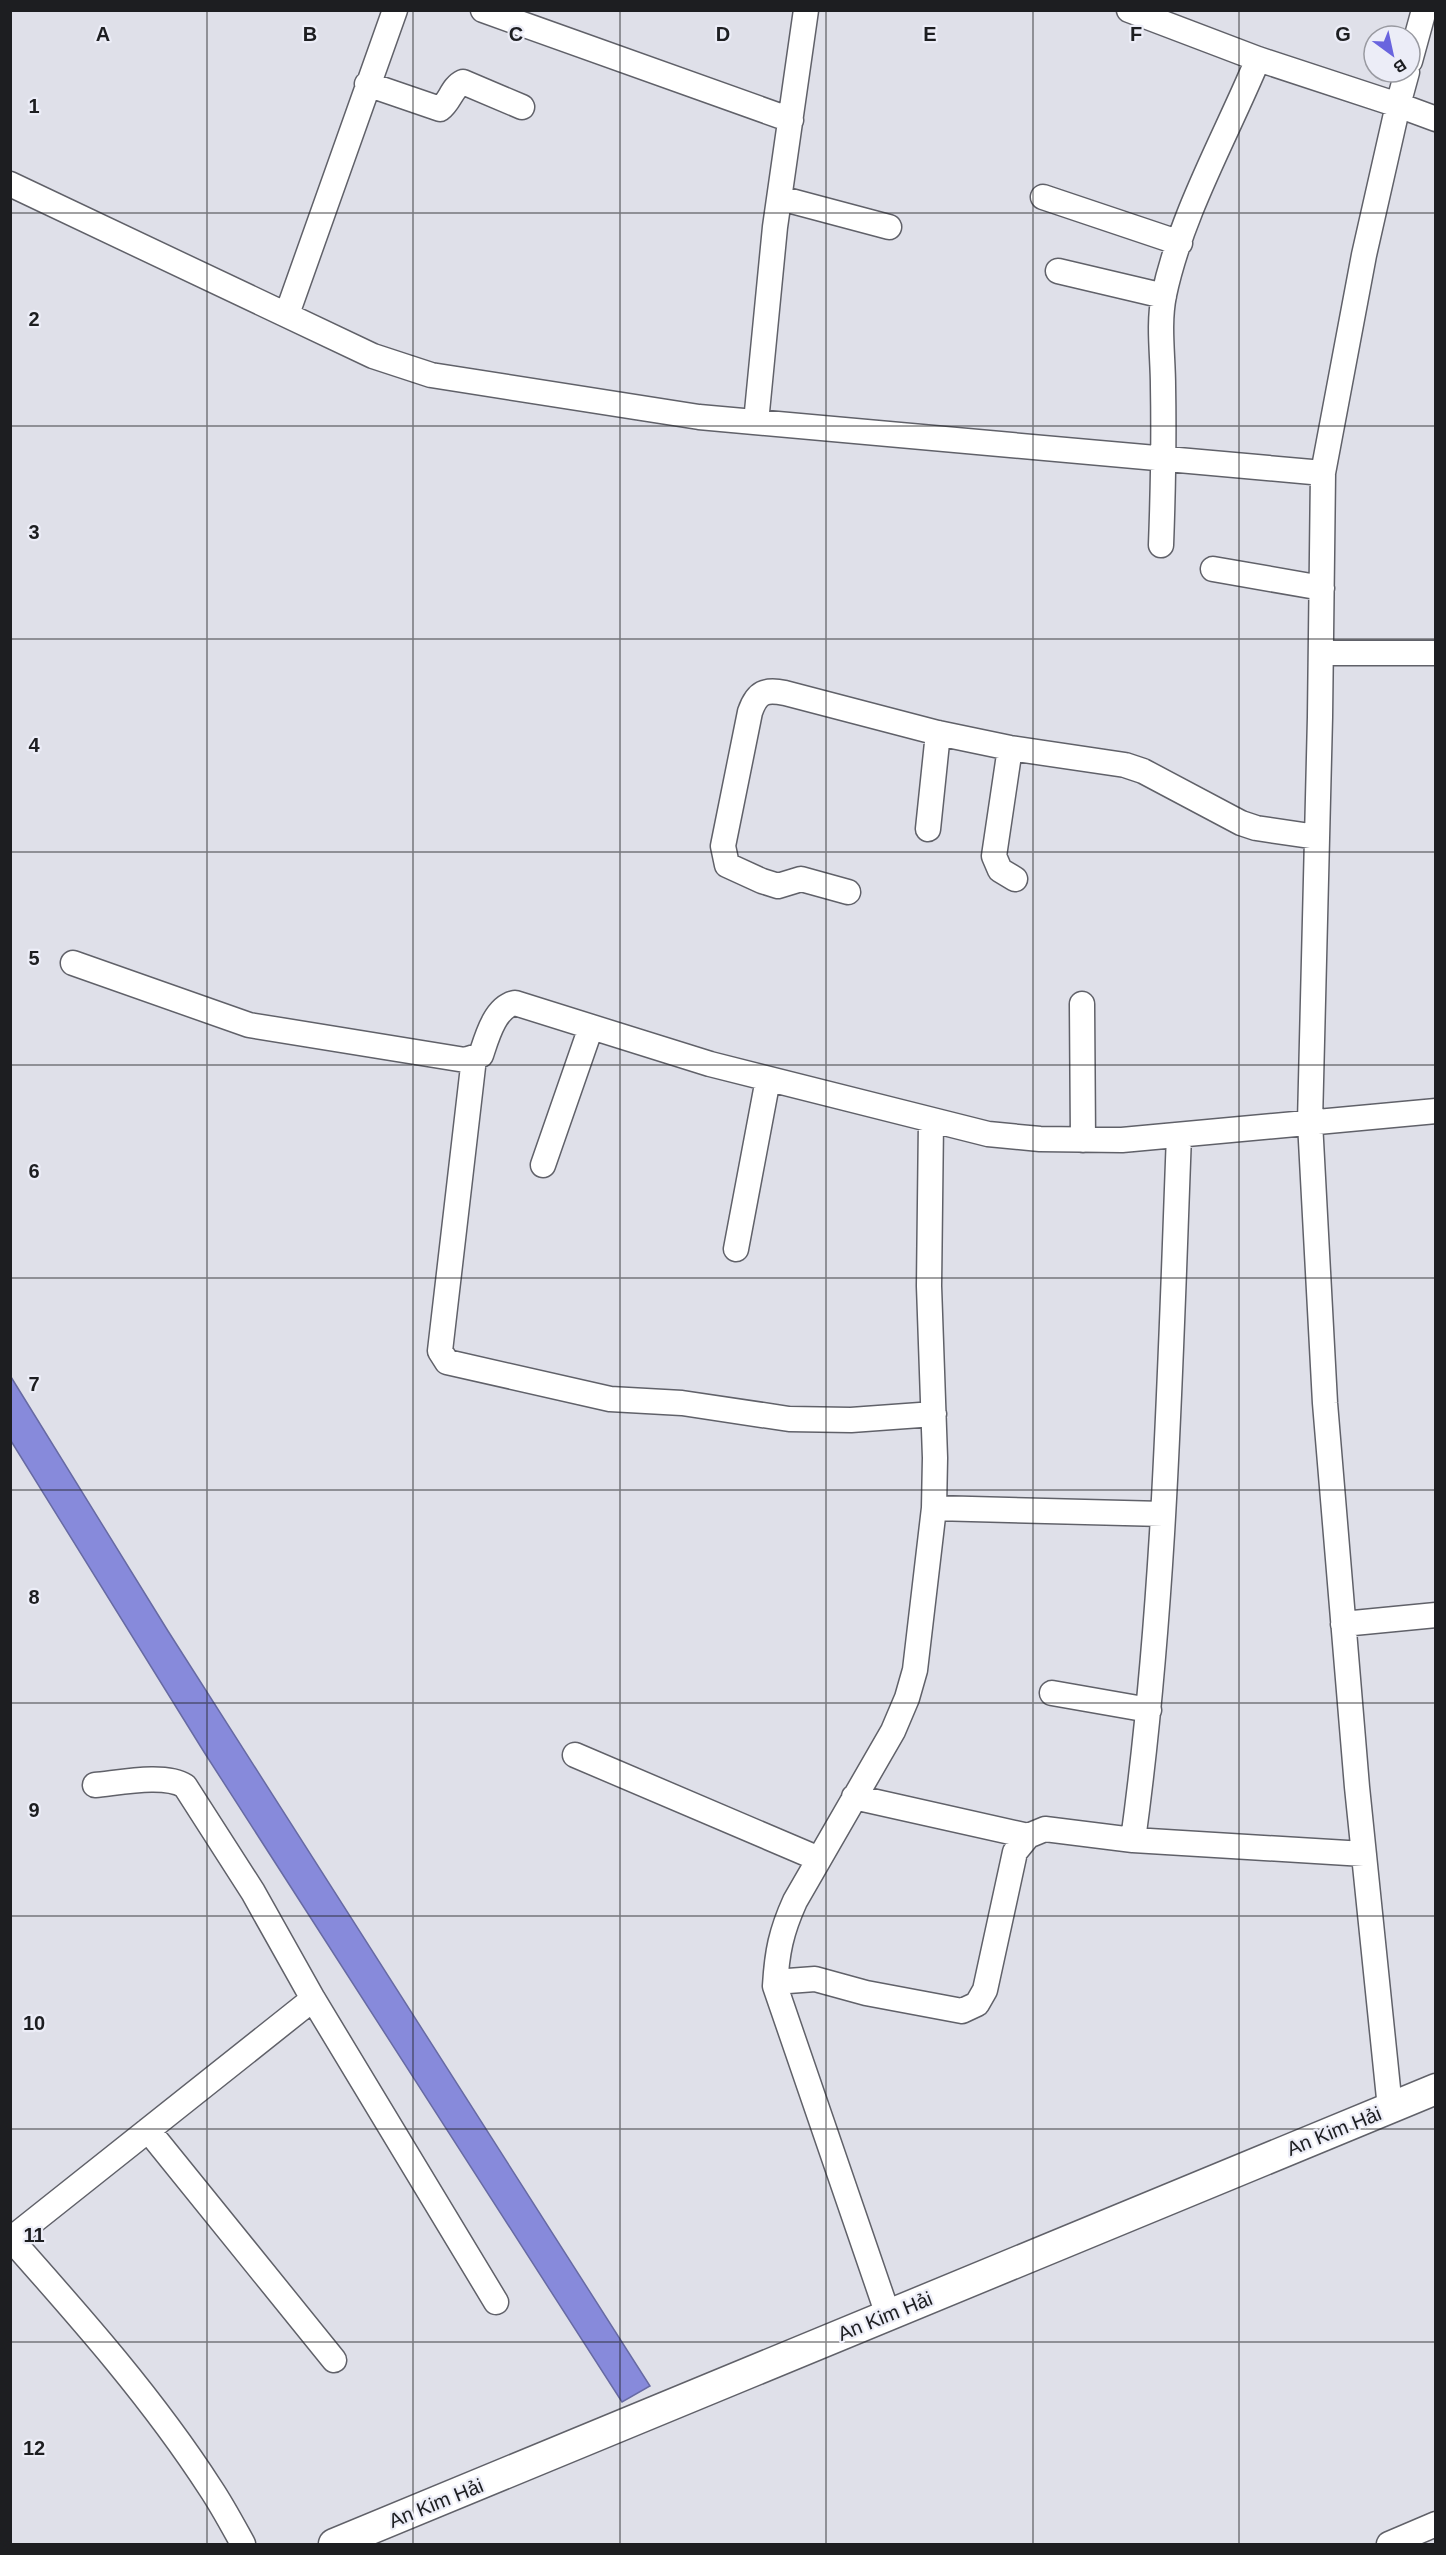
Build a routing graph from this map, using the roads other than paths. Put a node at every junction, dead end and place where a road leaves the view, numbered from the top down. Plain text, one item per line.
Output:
1 (394, 10) edge
2 (483, 10) edge
3 (806, 10) edge
4 (1129, 10) edge
5 (1258, 59) junction
6 (367, 84) junction
7 (1404, 84) edge
8 (1398, 105) junction
9 (522, 107) dead end
10 (1436, 119) edge
11 (791, 120) junction
12 (10, 184) edge
13 (1043, 196) dead end
14 (780, 198) junction
15 (889, 228) dead end
16 (1180, 243) junction
17 (1058, 271) dead end
18 (1164, 296) junction
19 (287, 314) junction
20 (756, 422) junction
21 (1164, 458) junction
22 (1323, 472) junction
23 (1161, 545) dead end
24 (1213, 569) dead end
25 (1322, 588) junction
26 (1321, 653) junction
27 (1436, 653) edge
28 (938, 733) junction
29 (1010, 748) junction
30 (928, 829) dead end
31 (1317, 837) junction
32 (1015, 879) dead end
33 (848, 892) dead end
34 (73, 963) dead end
35 (1082, 1004) dead end
36 (591, 1027) junction
37 (474, 1058) junction
38 (768, 1079) junction
39 (1436, 1111) edge
40 (931, 1120) junction
41 (1310, 1122) junction
42 (1179, 1135) junction
43 (1083, 1140) junction
44 (543, 1166) dead end
45 (736, 1249) dead end
46 (934, 1414) junction
47 (934, 1508) junction
48 (1163, 1514) junction
49 (1436, 1615) edge
50 (1343, 1624) junction
51 (1052, 1693) dead end
52 (1149, 1710) junction
53 (575, 1755) dead end
54 (95, 1785) dead end
55 (854, 1797) junction
56 (1028, 1836) junction
57 (1133, 1840) junction
58 (1364, 1854) junction
59 (819, 1859) junction
60 (775, 1986) junction
61 (313, 1999) junction
62 (1436, 2089) edge
63 (1390, 2108) junction
64 (148, 2130) junction
65 (11, 2239) edge
66 (496, 2302) dead end
67 (888, 2315) junction
68 (334, 2360) dead end
69 (1436, 2523) edge
70 (243, 2544) edge
71 (334, 2544) edge
72 (1389, 2544) edge

1 - 6 street
2 - 11 street
3 - 11 street
4 - 5 street
5 - 8 street
5 - 16 street
6 - 9 street
6 - 19 street
7 - 8 street
8 - 10 street
8 - 22 street
11 - 14 street
12 - 19 street
13 - 16 street
14 - 15 street
14 - 20 street
16 - 18 street
17 - 18 street
18 - 21 street
19 - 20 street
20 - 21 street
21 - 22 street
21 - 23 street
22 - 25 street
24 - 25 street
25 - 26 street
26 - 27 street
26 - 31 street
28 - 29 street
28 - 30 street
28 - 33 street
29 - 31 street
29 - 32 street
31 - 41 street
34 - 37 street
35 - 43 street
36 - 37 street
36 - 38 street
36 - 44 street
37 - 46 street
38 - 40 street
38 - 45 street
39 - 41 street
40 - 43 street
40 - 46 street
41 - 42 street
41 - 50 street
42 - 43 street
42 - 48 street
46 - 47 street
47 - 48 street
47 - 55 street
48 - 52 street
49 - 50 street
50 - 58 street
51 - 52 street
52 - 57 street
53 - 59 street
54 - 61 street
55 - 56 street
55 - 59 street
56 - 57 street
56 - 60 street
57 - 58 street
58 - 63 street
59 - 60 street
60 - 67 street
61 - 64 street
61 - 66 street
62 - 63 street, An Kim Hải
63 - 67 street, An Kim Hải
64 - 65 street
64 - 68 street
65 - 70 street
67 - 71 street, An Kim Hải
69 - 72 street

